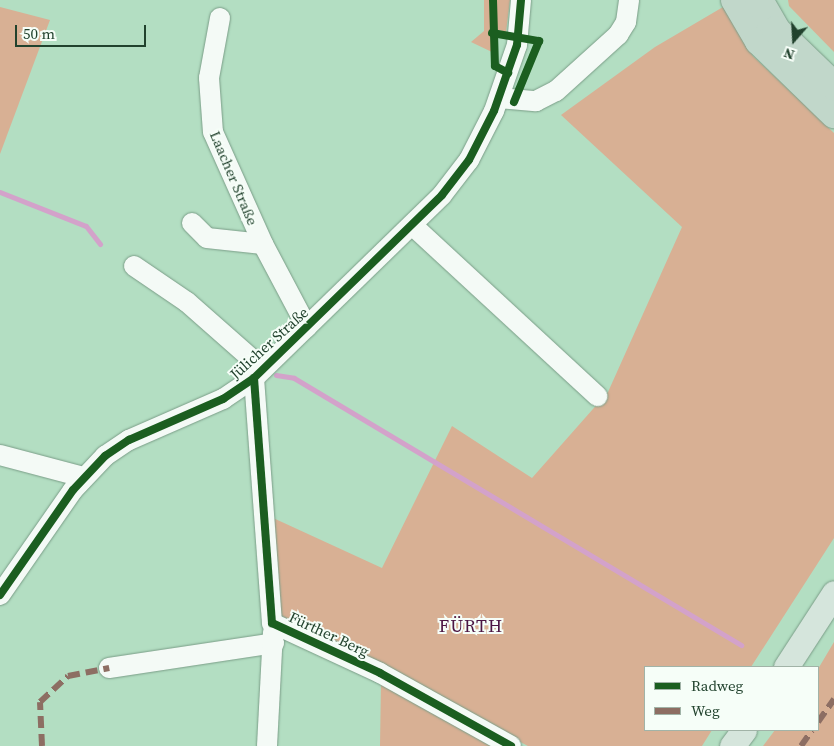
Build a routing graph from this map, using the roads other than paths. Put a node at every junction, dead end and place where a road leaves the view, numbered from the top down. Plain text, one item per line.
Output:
1 (521, 0) edge
2 (629, 0) edge
3 (734, 0) edge
4 (759, 0) edge
5 (220, 18) dead end
6 (834, 86) edge
7 (500, 95) junction
8 (834, 114) edge
9 (192, 223) dead end
10 (414, 226) junction
11 (263, 244) junction
12 (134, 266) dead end
13 (307, 327) junction
14 (258, 374) junction
15 (597, 396) dead end
16 (0, 455) edge
17 (83, 477) junction
18 (834, 593) edge
19 (0, 595) edge
20 (272, 622) junction
21 (274, 643) junction
22 (787, 666) edge
23 (109, 668) dead end
24 (743, 731) edge
25 (267, 746) edge
26 (511, 746) edge
27 (732, 746) edge

1 - 7 street, Jülicher Straße
2 - 7 street
3 - 8 highway
4 - 6 highway
5 - 11 street, Laacher Straße
7 - 10 street, Jülicher Straße
9 - 11 street
10 - 13 street, Jülicher Straße
10 - 15 street
11 - 13 street, Laacher Straße
12 - 14 street
13 - 14 street, Jülicher Straße
14 - 17 street, Jülicher Straße
14 - 20 street, Fürther Berg
16 - 17 street
17 - 19 street, Jülicher Straße
18 - 22 main road
20 - 21 street, Fürther Berg
20 - 26 street, Fürther Berg
21 - 23 street
21 - 25 street, Fürther Berg
24 - 27 main road

